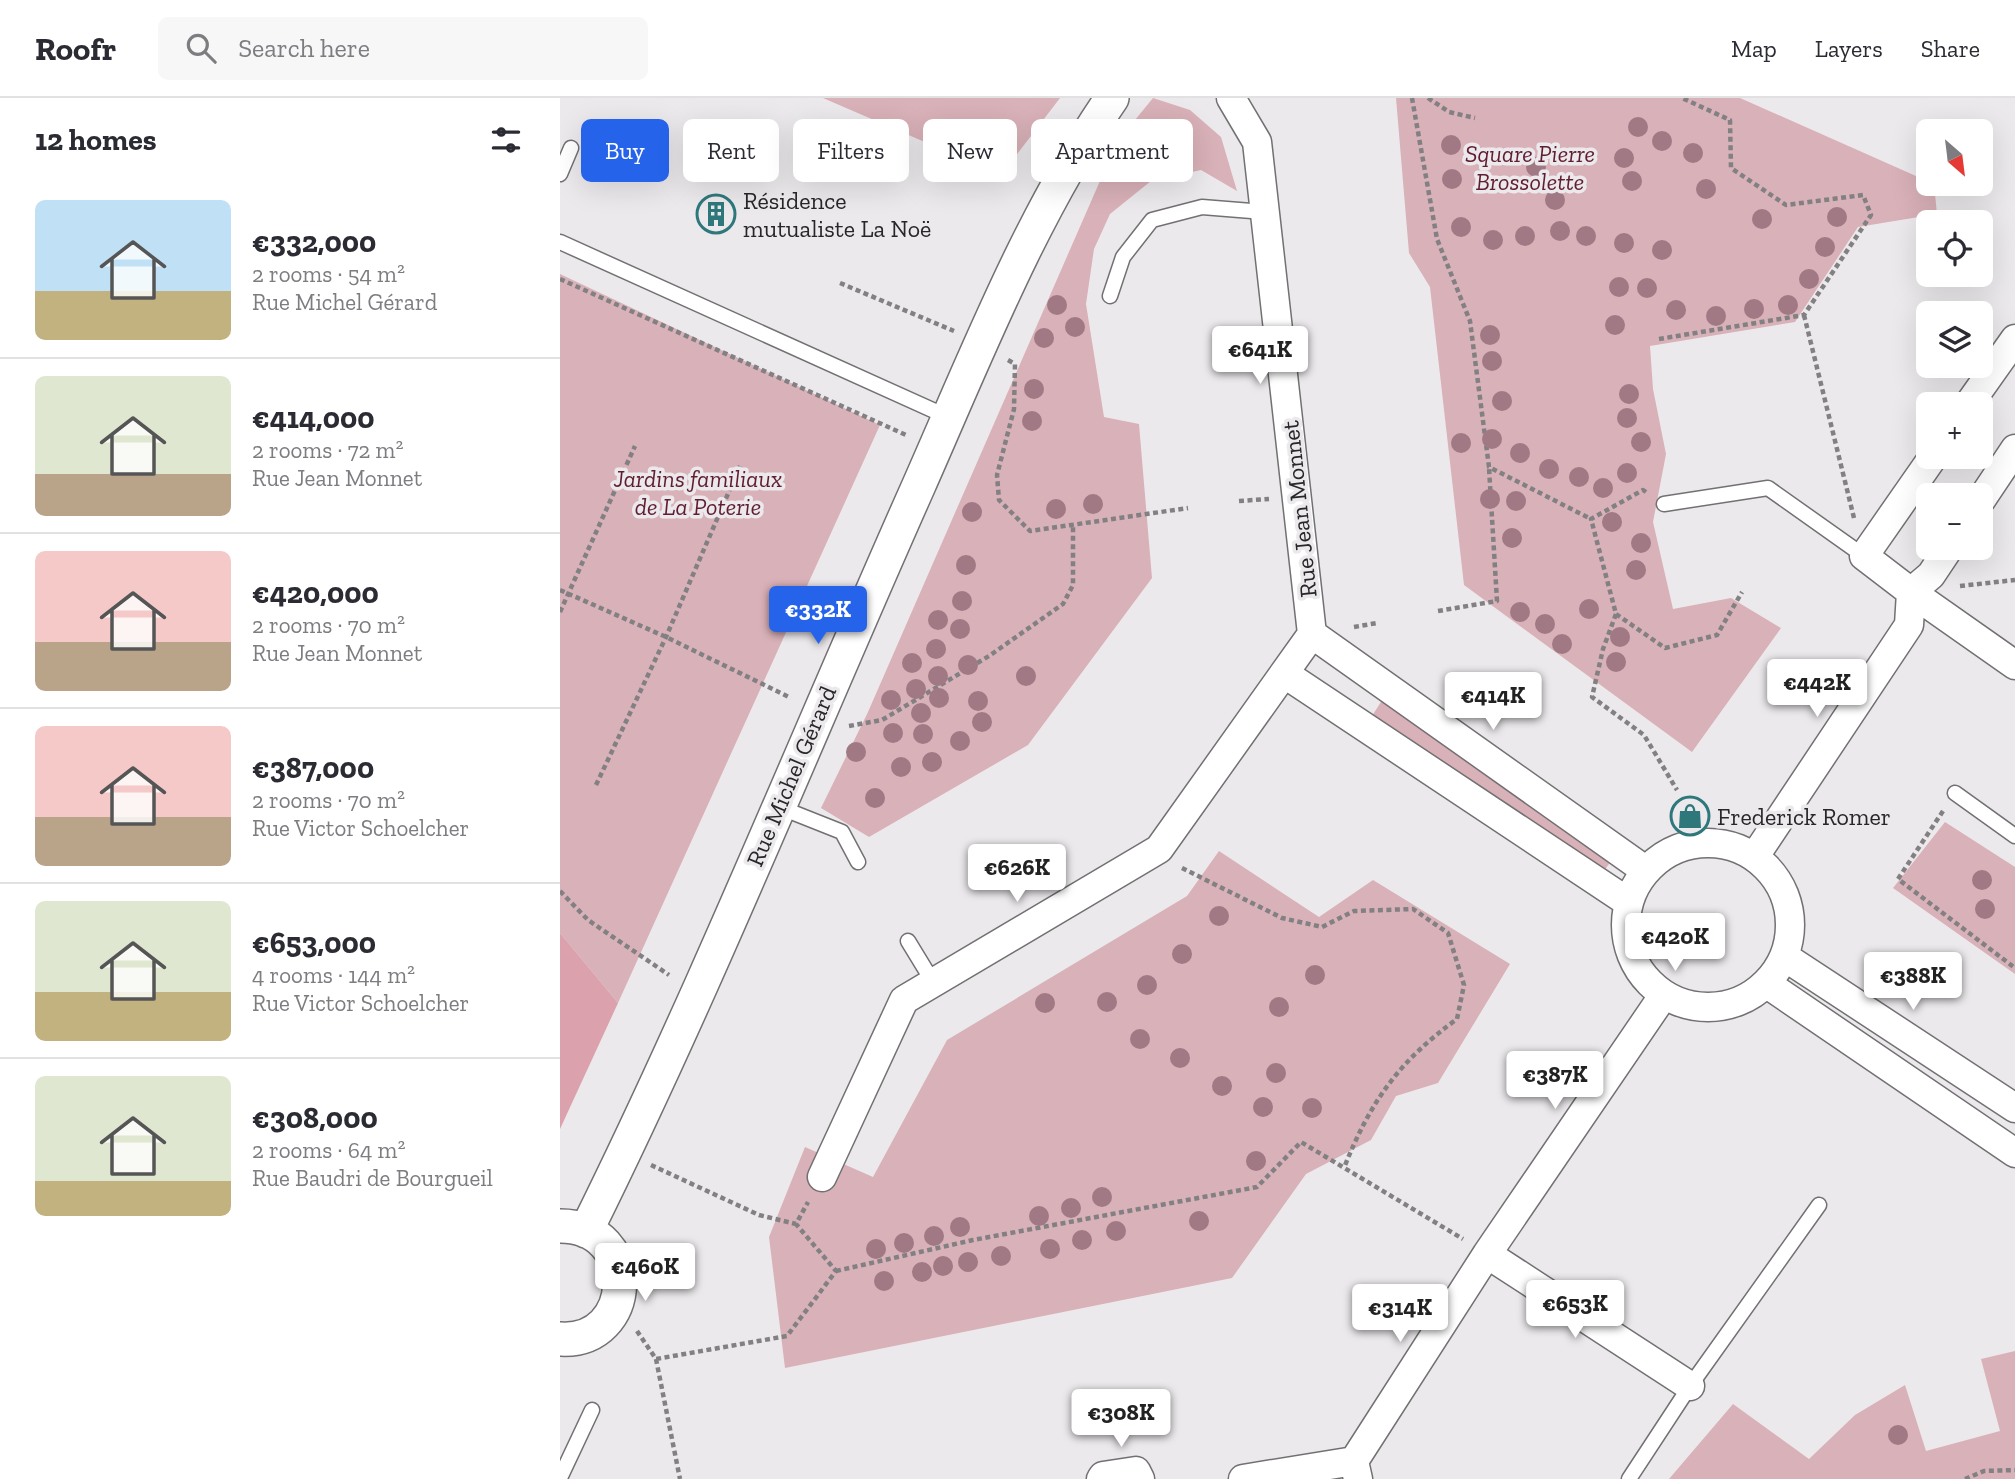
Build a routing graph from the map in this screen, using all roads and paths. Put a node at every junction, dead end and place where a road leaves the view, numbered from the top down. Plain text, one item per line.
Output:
1 (1112, 98) edge
2 (1231, 98) edge
3 (1412, 98) edge
4 (1428, 98) edge
5 (1682, 98) edge
6 (1475, 118) dead end
7 (571, 148) dead end
8 (560, 174) edge
9 (1264, 212) junction
10 (560, 243) edge
11 (560, 279) edge
12 (840, 283) dead end
13 (1110, 296) dead end
14 (1804, 315) junction
15 (1659, 339) dead end
16 (2015, 339) edge
17 (982, 345) junction
18 (1977, 392) edge
19 (949, 418) junction
20 (635, 446) dead end
21 (935, 449) junction
22 (2015, 449) edge
23 (740, 466) dead end
24 (1489, 467) junction
25 (1925, 469) edge
26 (1992, 483) edge
27 (1664, 504) joint
28 (1188, 508) dead end
29 (1591, 519) junction
30 (1073, 525) junction
31 (1864, 556) junction
32 (1941, 560) edge
33 (560, 590) edge
34 (1742, 592) dead end
35 (1910, 592) junction
36 (568, 594) junction
37 (1438, 611) dead end
38 (560, 612) edge
39 (1616, 614) junction
40 (1312, 634) junction
41 (666, 637) junction
42 (2015, 665) edge
43 (1285, 674) junction
44 (818, 711) junction
45 (596, 785) dead end
46 (1676, 790) dead end
47 (1955, 793) joint
48 (779, 807) junction
49 (2015, 836) edge
50 (1159, 849) junction
51 (1755, 856) junction
52 (858, 862) dead end
53 (1645, 870) junction
54 (560, 891) edge
55 (1628, 902) junction
56 (908, 941) dead end
57 (1785, 957) junction
58 (2015, 968) edge
59 (933, 982) junction
60 (1767, 984) junction
61 (696, 993) junction
62 (1663, 996) junction
63 (2015, 1108) edge
64 (624, 1152) junction
65 (2015, 1153) edge
66 (1344, 1168) junction
67 (822, 1177) joint
68 (1819, 1205) dead end
69 (796, 1224) junction
70 (573, 1228) edge
71 (1487, 1254) junction
72 (836, 1270) junction
73 (617, 1303) junction
74 (560, 1339) edge
75 (656, 1359) junction
76 (1690, 1386) junction
77 (592, 1410) dead end
78 (1356, 1470) edge
79 (2015, 1470) edge
80 (560, 1478) edge
81 (1097, 1478) edge
82 (680, 1479) edge
83 (1140, 1479) edge
84 (1243, 1479) edge
85 (1629, 1479) edge
86 (1965, 1479) edge

1 - 17 street, Rue Michel Gérard
2 - 9 street, Rue Jean Monnet
3 - 24 path
4 - 6 path
5 - 14 path
7 - 8 lane
9 - 13 lane
9 - 40 street, Rue Jean Monnet
10 - 19 lane
11 - 21 path
12 - 17 path
14 - 15 path
14 - 31 path
16 - 18 street
17 - 19 street, Rue Michel Gérard
17 - 30 path
19 - 21 street, Rue Michel Gérard
20 - 36 path
21 - 44 street, Rue Michel Gérard
22 - 26 street
23 - 41 path
24 - 29 path
24 - 37 path
25 - 31 street
27 - 29 path
27 - 31 lane
28 - 30 path
29 - 39 path
30 - 44 path
31 - 35 street
32 - 35 street
33 - 36 path
34 - 39 path
35 - 42 street
35 - 51 street
36 - 38 path
36 - 41 path
39 - 46 path
40 - 43 street, Rue Jean Monnet
40 - 53 street, Rue Jean Monnet
41 - 44 path
41 - 45 path
43 - 50 street, Rue Jean Monnet
43 - 55 street
44 - 48 street, Rue Michel Gérard
47 - 49 lane
47 - 58 path
48 - 52 lane
48 - 61 street, Rue Michel Gérard
50 - 59 street
50 - 66 path
51 - 53 street
51 - 57 street
53 - 55 street
54 - 61 path
55 - 62 street
56 - 59 lane
57 - 60 street
57 - 63 street
59 - 67 street
60 - 62 street
60 - 65 street
61 - 64 street, Rue Michel Gérard
62 - 71 street
64 - 69 path
64 - 70 street, Rue Michel Gérard
66 - 71 path
66 - 72 path
67 - 69 path
68 - 76 lane
69 - 72 path
70 - 73 street
71 - 76 street
71 - 78 street
72 - 75 path
73 - 74 street
73 - 75 path
75 - 82 path
76 - 85 lane
77 - 80 lane
78 - 84 street
79 - 86 path
81 - 83 street

